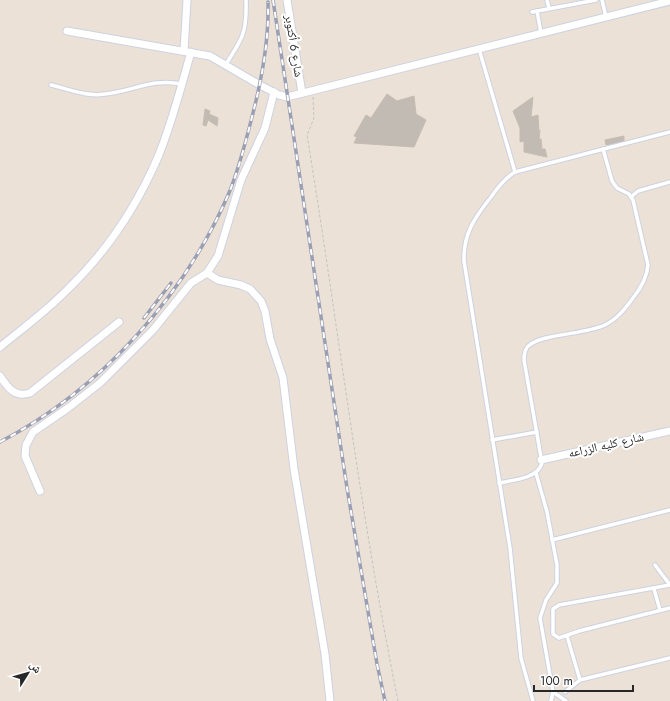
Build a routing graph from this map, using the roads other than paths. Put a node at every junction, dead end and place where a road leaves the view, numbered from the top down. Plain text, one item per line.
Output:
1 (187, 0) edge
2 (246, 0) edge
3 (287, 0) edge
4 (547, 0) edge
5 (596, 0) edge
6 (602, 0) edge
7 (589, 1) edge
8 (670, 1) edge
9 (660, 2) edge
10 (549, 8) junction
11 (537, 11) junction
12 (532, 12) dead end
13 (606, 17) junction
14 (67, 31) dead end
15 (541, 33) junction
16 (480, 48) junction
17 (187, 52) junction
18 (226, 64) junction
19 (50, 84) dead end
20 (182, 84) junction
21 (274, 92) junction
22 (302, 93) junction
23 (670, 132) edge
24 (603, 149) junction
25 (515, 172) junction
26 (670, 182) edge
27 (631, 197) junction
28 (207, 273) junction
29 (119, 322) dead end
30 (0, 347) edge
31 (0, 376) edge
32 (670, 431) edge
33 (537, 432) junction
34 (492, 440) junction
35 (541, 460) junction
36 (536, 473) junction
37 (499, 483) junction
38 (40, 491) dead end
39 (670, 510) edge
40 (552, 540) junction
41 (655, 565) dead end
42 (670, 585) edge
43 (654, 589) junction
44 (670, 608) edge
45 (660, 610) junction
46 (567, 636) junction
47 (670, 658) edge
48 (580, 680) junction
49 (553, 692) junction
50 (565, 692) dead end
51 (330, 701) edge
52 (533, 701) edge
53 (551, 701) edge
54 (566, 701) edge

1 - 17 street
2 - 18 lane
3 - 22 street, شارع 6 أكتوبر
4 - 10 lane
5 - 7 lane
6 - 13 lane
7 - 10 lane
8 - 9 street
9 - 13 street
10 - 11 lane
11 - 12 lane
11 - 15 lane
13 - 15 street
14 - 17 street
15 - 16 street
16 - 22 street
16 - 25 lane
17 - 18 street
17 - 20 street
18 - 21 street
19 - 20 lane
20 - 30 street
21 - 22 street
21 - 28 street
23 - 24 lane
24 - 25 lane
24 - 27 lane
25 - 34 lane
26 - 27 lane
27 - 33 lane
28 - 38 street
28 - 51 street
29 - 31 street
32 - 35 street, شارع كليه الزراعه
33 - 34 lane
33 - 35 lane
34 - 37 lane
35 - 36 lane
36 - 37 lane
36 - 40 lane
37 - 52 lane
39 - 40 lane
40 - 49 lane
41 - 42 lane
42 - 43 lane
43 - 45 lane
43 - 46 lane
44 - 45 lane
45 - 46 lane
46 - 48 lane
47 - 48 lane
48 - 50 lane
49 - 53 lane
49 - 54 lane

